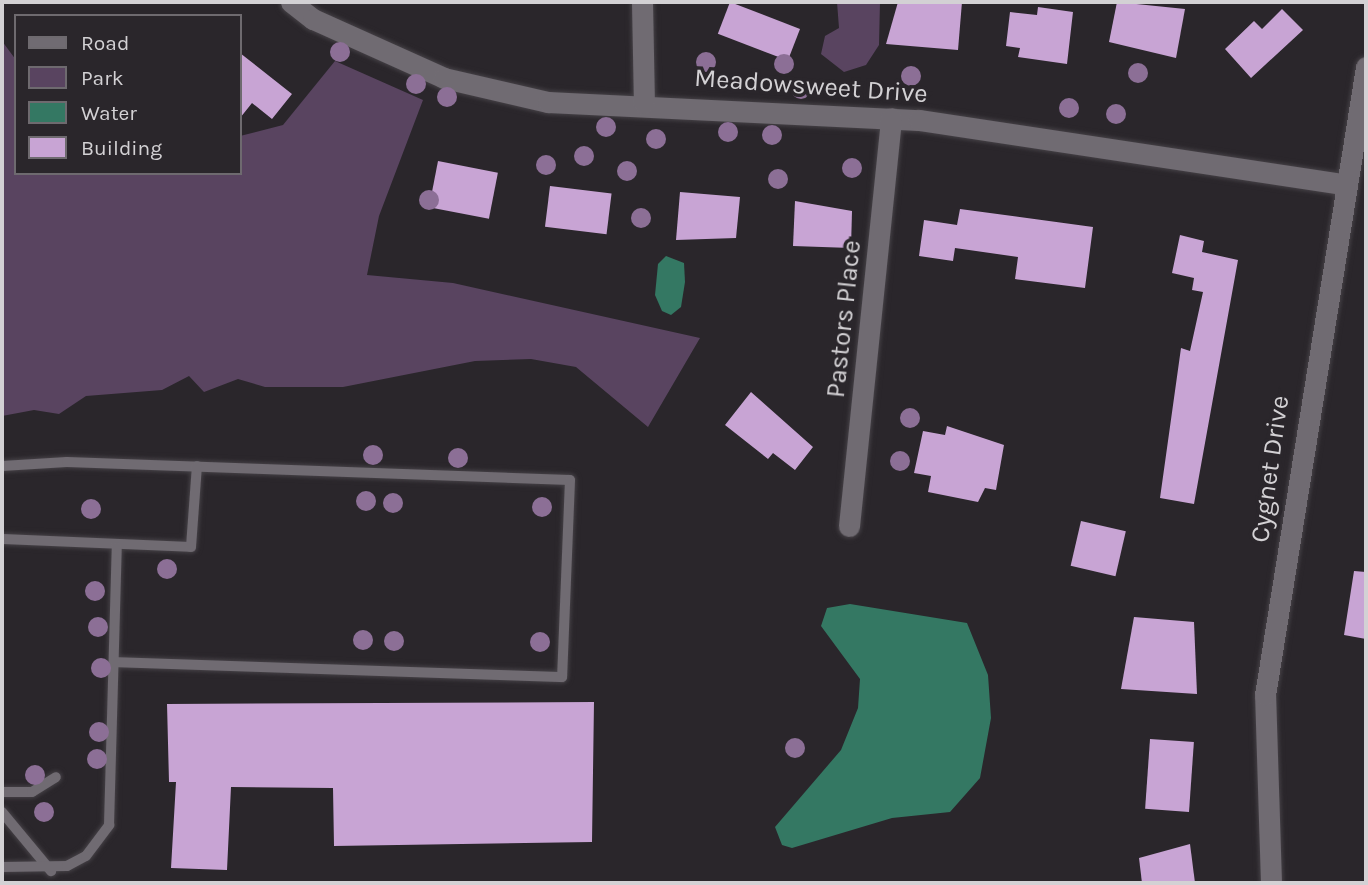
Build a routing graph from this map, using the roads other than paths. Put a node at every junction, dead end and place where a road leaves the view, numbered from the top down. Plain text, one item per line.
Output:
1 (291, 2) edge
2 (642, 2) edge
3 (1366, 67) edge
4 (644, 103) junction
5 (891, 118) junction
6 (1344, 184) junction
7 (2, 466) edge
8 (197, 466) junction
9 (849, 526) dead end
10 (2, 539) edge
11 (117, 547) junction
12 (116, 662) junction
13 (56, 777) dead end
14 (2, 792) edge
15 (2, 812) edge
16 (2, 867) edge
17 (51, 870) junction
18 (1271, 883) edge

1 - 4 street, Meadowsweet Drive
2 - 4 street
3 - 6 street, Cygnet Drive
4 - 5 street, Meadowsweet Drive
5 - 6 street, Meadowsweet Drive
5 - 9 street, Pastors Place
6 - 18 street, Cygnet Drive
7 - 8 lane
8 - 11 lane
8 - 12 lane
10 - 11 lane
11 - 12 lane
12 - 17 lane
13 - 14 lane
15 - 17 lane
16 - 17 lane

